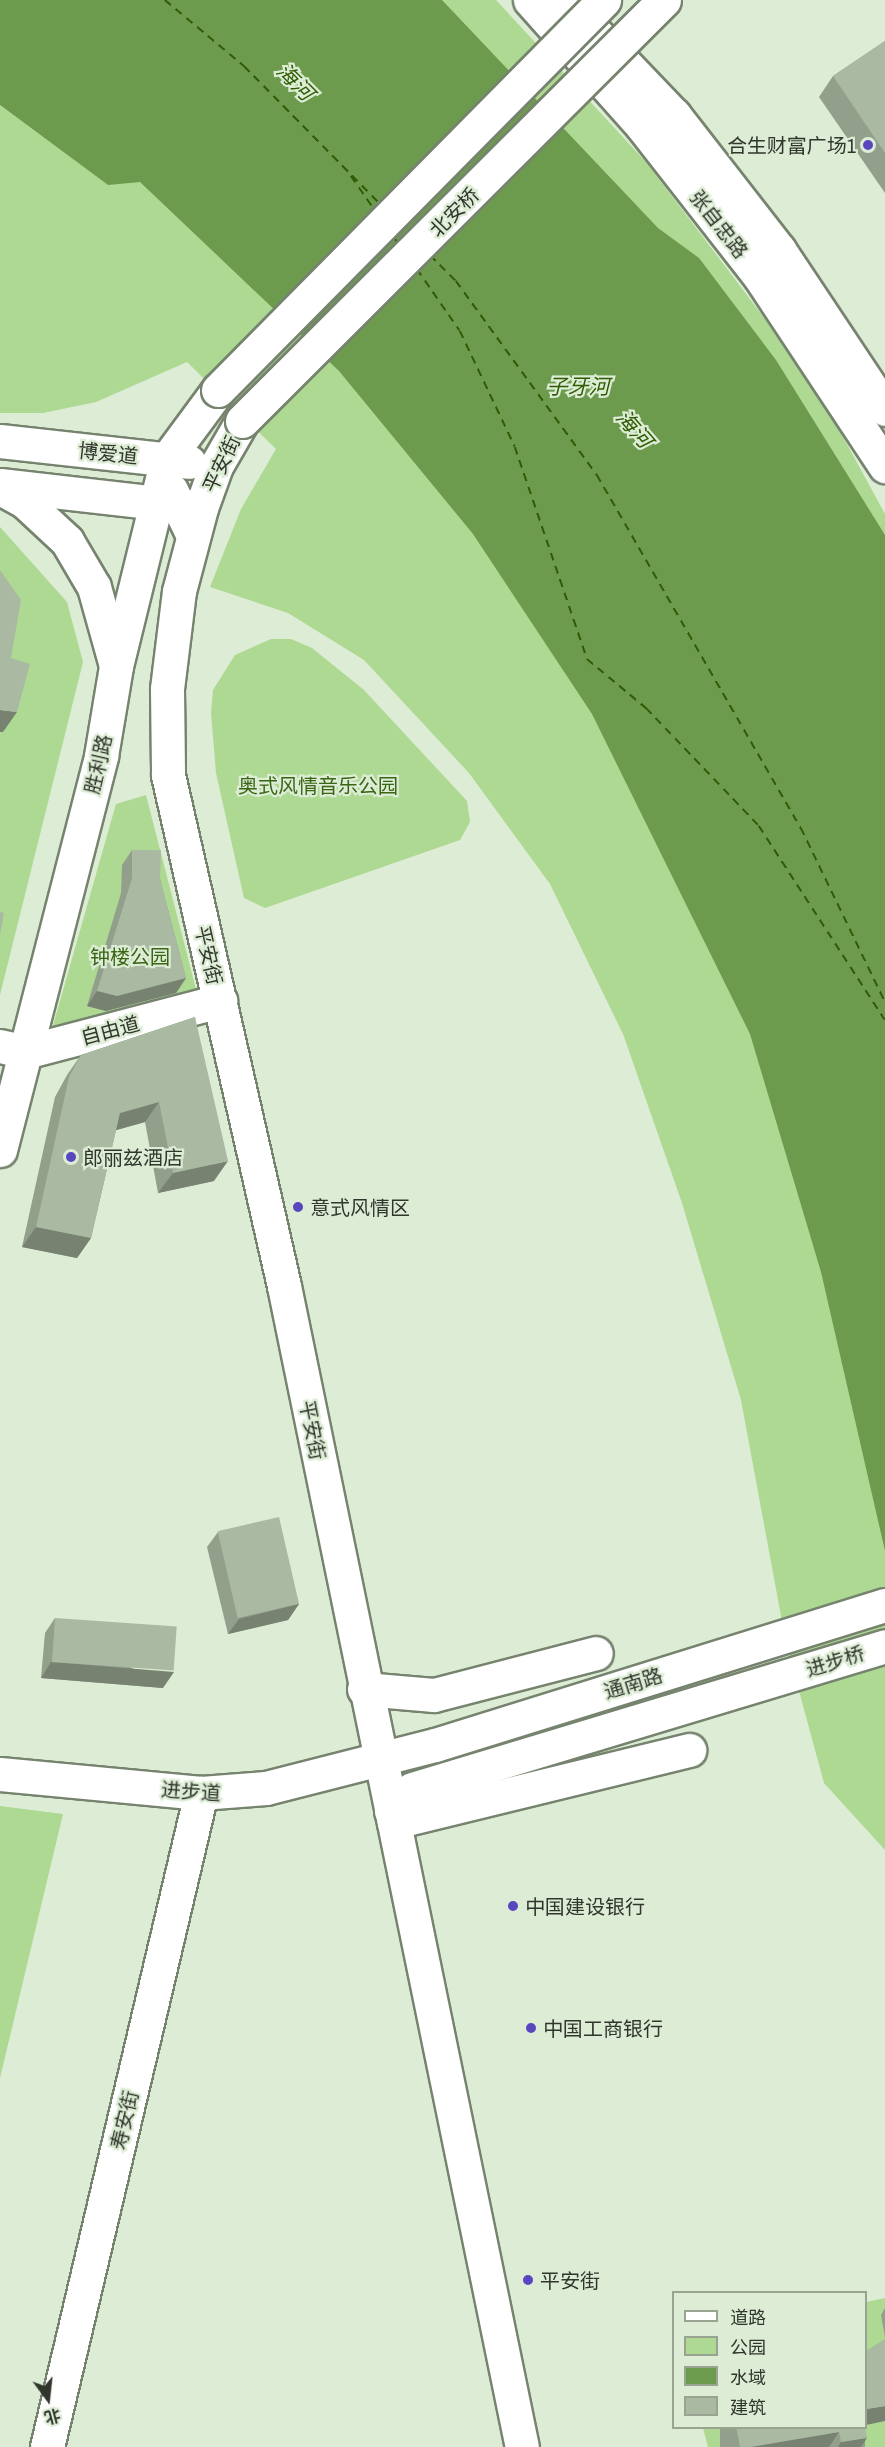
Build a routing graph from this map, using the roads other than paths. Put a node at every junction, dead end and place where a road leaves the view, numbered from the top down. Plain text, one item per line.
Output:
1 (530, 0) edge
2 (564, 0) edge
3 (604, 0) edge
4 (664, 0) edge
5 (218, 390) joint
6 (885, 409) edge
7 (242, 421) joint
8 (189, 423) junction
9 (0, 441) edge
10 (116, 454) junction
11 (885, 466) edge
12 (0, 487) edge
13 (176, 498) junction
14 (116, 666) junction
15 (220, 1001) junction
16 (13, 1049) edge
17 (0, 1150) edge
18 (885, 1605) edge
19 (885, 1646) edge
20 (596, 1653) dead end
21 (786, 1676) joint
22 (364, 1689) junction
23 (689, 1750) dead end
24 (380, 1760) junction
25 (0, 1774) edge
26 (201, 1793) junction
27 (393, 1817) junction
28 (47, 2447) edge
29 (522, 2447) edge

1 - 11 street, 张自忠路
2 - 6 street, 张自忠路
3 - 5 street, 北安桥, bridge
4 - 7 street, 北安桥, bridge
5 - 8 street, 胜利路
7 - 13 street, 平安街
8 - 10 street
8 - 13 street, 胜利路
9 - 10 street, 博爱道
10 - 13 street
12 - 13 street
12 - 14 street
13 - 14 street, 胜利路
13 - 15 street, 平安街
14 - 16 street, 胜利路
15 - 16 street, 自由道
15 - 22 street, 平安街
16 - 17 street, 胜利路
18 - 24 street, 通南路
19 - 21 street, 进步桥
20 - 22 street
21 - 27 street, 通南路
22 - 24 street, 平安街
23 - 27 street
24 - 26 street, 进步道
24 - 27 street, 平安街
25 - 26 street, 进步道
26 - 28 street, 寿安街
27 - 29 street, 平安街

